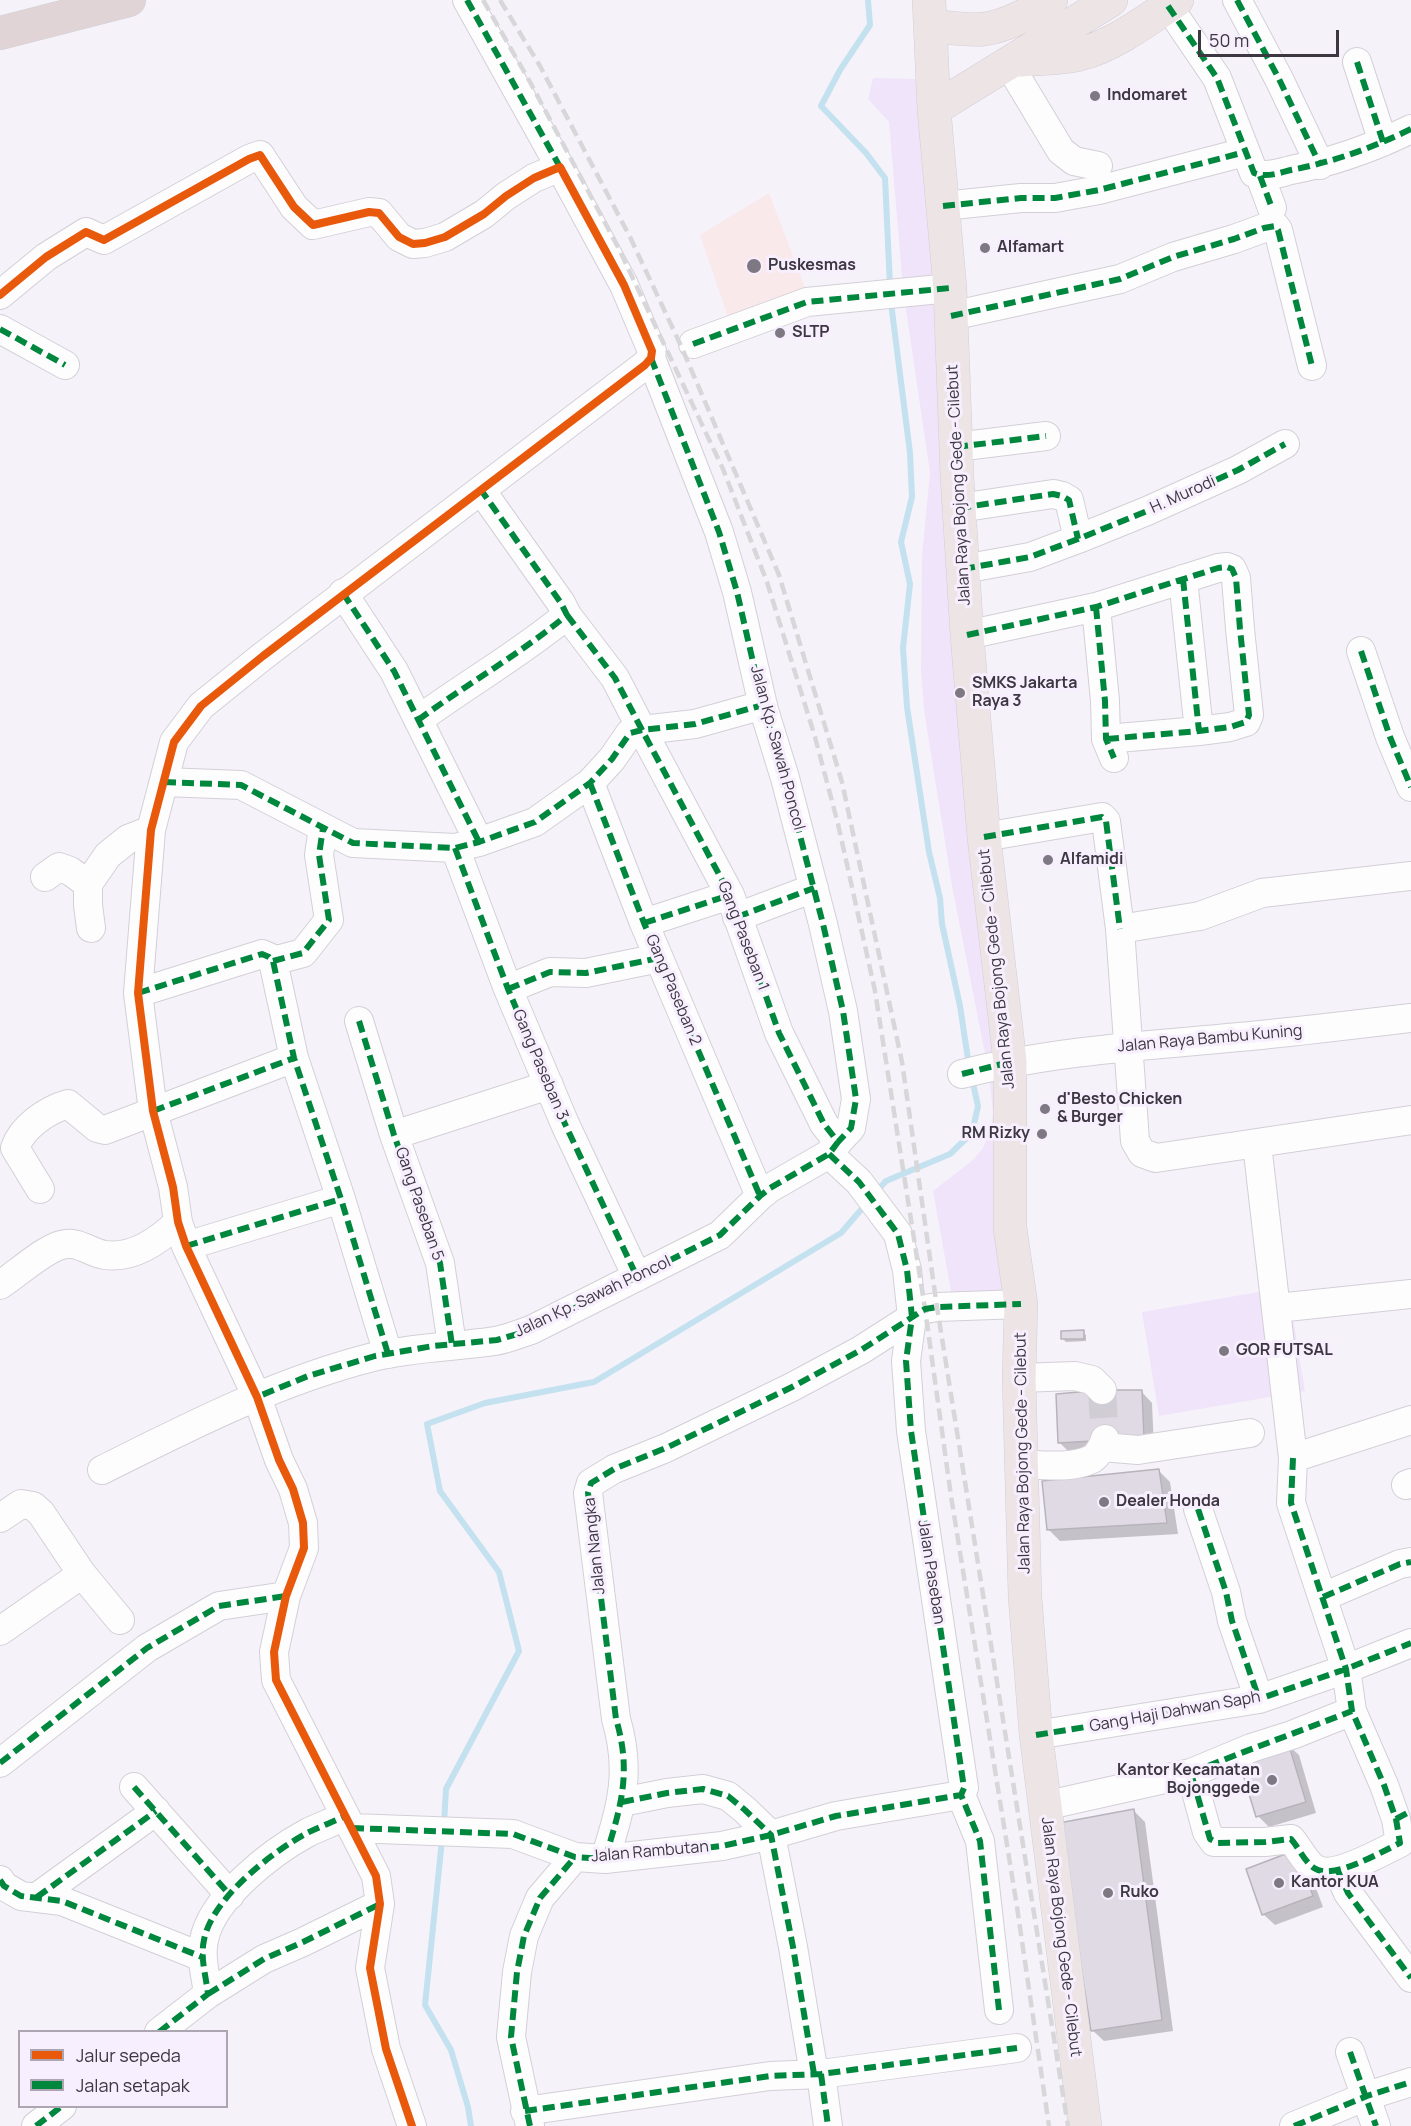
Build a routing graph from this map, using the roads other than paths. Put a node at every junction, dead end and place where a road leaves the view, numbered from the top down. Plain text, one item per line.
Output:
1 (129, 0) edge
2 (466, 0) edge
3 (1050, 0) edge
4 (1112, 0) edge
5 (1237, 0) edge
6 (1173, 3) edge
7 (1025, 8) edge
8 (930, 13) edge
9 (0, 33) edge
10 (1010, 62) junction
11 (1357, 62) dead end
12 (934, 109) junction
13 (1411, 129) edge
14 (1383, 142) junction
15 (1245, 152) junction
16 (1320, 165) junction
17 (1098, 166) dead end
18 (560, 167) junction
19 (1260, 176) junction
20 (943, 206) junction
21 (1272, 208) dead end
22 (0, 295) edge
23 (950, 302) junction
24 (0, 329) edge
25 (693, 344) dead end
26 (651, 358) junction
27 (65, 365) dead end
28 (1312, 366) dead end
29 (1046, 436) dead end
30 (1285, 444) dead end
31 (956, 447) junction
32 (481, 490) junction
33 (959, 508) junction
34 (1078, 538) junction
35 (963, 569) junction
36 (1183, 579) junction
37 (343, 593) junction
38 (1096, 607) junction
39 (567, 615) junction
40 (967, 635) junction
41 (1361, 651) dead end
42 (763, 705) junction
43 (418, 720) junction
44 (642, 730) junction
45 (1199, 731) junction
46 (164, 782) junction
47 (590, 783) junction
48 (1411, 787) edge
49 (322, 828) junction
50 (151, 830) junction
51 (984, 837) junction
52 (467, 845) junction
53 (1411, 876) edge
54 (45, 877) dead end
55 (88, 884) junction
56 (814, 888) junction
57 (733, 906) junction
58 (644, 923) junction
59 (92, 928) dead end
60 (1120, 928) junction
61 (659, 958) junction
62 (273, 961) junction
63 (508, 989) junction
64 (138, 993) junction
65 (1411, 1018) edge
66 (359, 1021) dead end
67 (1129, 1046) junction
68 (294, 1058) junction
69 (984, 1068) junction
70 (549, 1085) junction
71 (153, 1111) junction
72 (1411, 1120) edge
73 (394, 1135) junction
74 (1257, 1144) junction
75 (834, 1148) junction
76 (40, 1189) dead end
77 (760, 1196) junction
78 (341, 1199) junction
79 (182, 1234) junction
80 (637, 1277) junction
81 (0, 1285) edge
82 (1411, 1294) edge
83 (1021, 1304) junction
84 (1277, 1308) junction
85 (912, 1317) junction
86 (452, 1345) junction
87 (388, 1354) junction
88 (1019, 1378) junction
89 (1102, 1390) dead end
90 (257, 1397) junction
91 (1411, 1420) edge
92 (1250, 1434) dead end
93 (1293, 1458) junction
94 (1020, 1464) junction
95 (102, 1470) dead end
96 (1198, 1509) dead end
97 (0, 1518) edge
98 (1411, 1562) edge
99 (82, 1574) junction
100 (286, 1596) junction
101 (1323, 1597) junction
102 (120, 1620) dead end
103 (0, 1631) edge
104 (1411, 1643) edge
105 (1346, 1670) junction
106 (1259, 1699) junction
107 (1352, 1711) junction
108 (1036, 1735) junction
109 (0, 1763) edge
110 (1191, 1773) junction
111 (134, 1787) dead end
112 (961, 1795) junction
113 (622, 1802) junction
114 (1044, 1806) junction
115 (156, 1811) junction
116 (1403, 1815) edge
117 (348, 1822) junction
118 (771, 1835) junction
119 (575, 1857) junction
120 (606, 1859) junction
121 (1338, 1871) junction
122 (0, 1880) edge
123 (230, 1895) junction
124 (37, 1897) junction
125 (380, 1904) junction
126 (201, 1958) junction
127 (1411, 1978) edge
128 (208, 1994) junction
129 (999, 2010) dead end
130 (160, 2030) edge
131 (1017, 2048) dead end
132 (1350, 2052) dead end
133 (818, 2074) junction
134 (1411, 2082) edge
135 (1367, 2096) junction
136 (59, 2108) edge
137 (528, 2118) edge
138 (36, 2126) edge
139 (412, 2126) edge
140 (828, 2126) edge
141 (1085, 2126) edge
142 (1294, 2126) edge
143 (1376, 2126) edge

1 - 9 highway
2 - 18 street, Jalan Kp. Sawah Poncol
3 - 7 main road
4 - 10 main road
5 - 16 street
6 - 10 main road
6 - 15 street
7 - 8 main road
8 - 12 main road, Jalan Raya Bojong Gede - Cilebut
10 - 12 main road
10 - 17 street
11 - 14 street
12 - 20 main road, Jalan Raya Bojong Gede - Cilebut
13 - 14 street
14 - 16 street
15 - 19 street
15 - 20 street
16 - 19 street
18 - 22 street
18 - 26 street, Jalan Kp. Sawah Poncol
19 - 21 street
20 - 23 main road, Jalan Raya Bojong Gede - Cilebut
23 - 25 street
23 - 28 street
23 - 31 main road, Jalan Raya Bojong Gede - Cilebut
24 - 27 street
26 - 32 street
26 - 42 street, Jalan Kp. Sawah Poncol
29 - 31 street
30 - 34 street, H. Murodi
31 - 33 main road, Jalan Raya Bojong Gede - Cilebut
32 - 37 street
32 - 39 street, Gang Paseban 1
33 - 34 street
33 - 35 main road, Jalan Raya Bojong Gede - Cilebut
34 - 35 street, H. Murodi
35 - 40 main road, Jalan Raya Bojong Gede - Cilebut
36 - 38 street
36 - 45 street
36 - 45 street
37 - 43 street, Gang Paseban 3
37 - 46 street
38 - 40 street
38 - 45 street
39 - 43 street
39 - 44 street, Gang Paseban 1
40 - 51 main road, Jalan Raya Bojong Gede - Cilebut
41 - 48 street
42 - 44 street
42 - 56 street, Jalan Kp. Sawah Poncol
43 - 52 street, Gang Paseban 3
44 - 47 street
44 - 57 street, Gang Paseban 1
46 - 49 street
46 - 50 street
47 - 52 street
47 - 58 street, Gang Paseban 2
49 - 52 street
49 - 62 street
50 - 55 street
50 - 64 street
51 - 60 street
51 - 69 main road, Jalan Raya Bojong Gede - Cilebut
52 - 63 street, Gang Paseban 3
53 - 60 street
54 - 55 street
55 - 59 street
56 - 57 street
56 - 75 street, Jalan Kp. Sawah Poncol
57 - 58 street
57 - 75 street, Gang Paseban 1
58 - 61 street, Gang Paseban 2
60 - 67 street
61 - 63 street
61 - 77 street, Gang Paseban 2
62 - 64 street
62 - 68 street
63 - 70 street, Gang Paseban 3
64 - 71 street
65 - 67 street, Jalan Raya Bambu Kuning
66 - 73 street, Gang Paseban 5
67 - 69 street, Jalan Raya Bambu Kuning
67 - 74 street
68 - 71 street
68 - 78 street
69 - 83 main road, Jalan Raya Bojong Gede - Cilebut
70 - 73 street
70 - 80 street, Gang Paseban 3
71 - 76 street
71 - 79 street
72 - 74 street
73 - 86 street, Gang Paseban 5
74 - 84 street
75 - 77 street, Jalan Kp. Sawah Poncol
75 - 85 street, Jalan Paseban
77 - 80 street, Jalan Kp. Sawah Poncol
78 - 79 street
78 - 87 street
79 - 81 street
79 - 90 street
80 - 86 street, Jalan Kp. Sawah Poncol
82 - 84 street
83 - 85 street
83 - 88 main road, Jalan Raya Bojong Gede - Cilebut
84 - 93 street
85 - 112 street, Jalan Paseban
85 - 113 street, Jalan Nangka
86 - 87 street, Jalan Kp. Sawah Poncol
87 - 90 street, Jalan Kp. Sawah Poncol
88 - 89 street
88 - 94 main road, Jalan Raya Bojong Gede - Cilebut
90 - 95 street, Jalan Kp. Sawah Poncol
90 - 100 street
91 - 93 street
92 - 94 street
93 - 101 street
94 - 108 main road, Jalan Raya Bojong Gede - Cilebut
96 - 106 street
97 - 99 street
98 - 101 street
99 - 102 street
99 - 103 street
100 - 109 street
100 - 117 street
101 - 105 street
104 - 105 street, Gang Haji Dahwan Saph
105 - 106 street, Gang Haji Dahwan Saph
105 - 107 street
106 - 108 street, Gang Haji Dahwan Saph
107 - 110 street
107 - 116 street
108 - 114 main road, Jalan Raya Bojong Gede - Cilebut
110 - 114 street
110 - 121 street
111 - 115 street
112 - 118 street, Jalan Rambutan
112 - 129 street, Jalan Paseban
113 - 118 street
113 - 120 street, Jalan Nangka
114 - 141 main road, Jalan Raya Bojong Gede - Cilebut
115 - 123 street
115 - 124 street
116 - 121 street
117 - 119 street, Jalan Rambutan
117 - 123 street
117 - 125 street
118 - 120 street, Jalan Rambutan
118 - 133 street
119 - 120 street, Jalan Rambutan
119 - 137 street
121 - 127 street
122 - 124 street
123 - 126 street
124 - 126 street
125 - 128 street
125 - 139 street
126 - 128 street
128 - 130 street
131 - 133 street
132 - 135 street
133 - 137 street
133 - 140 street
134 - 135 street
135 - 142 street
135 - 143 street
136 - 138 street

